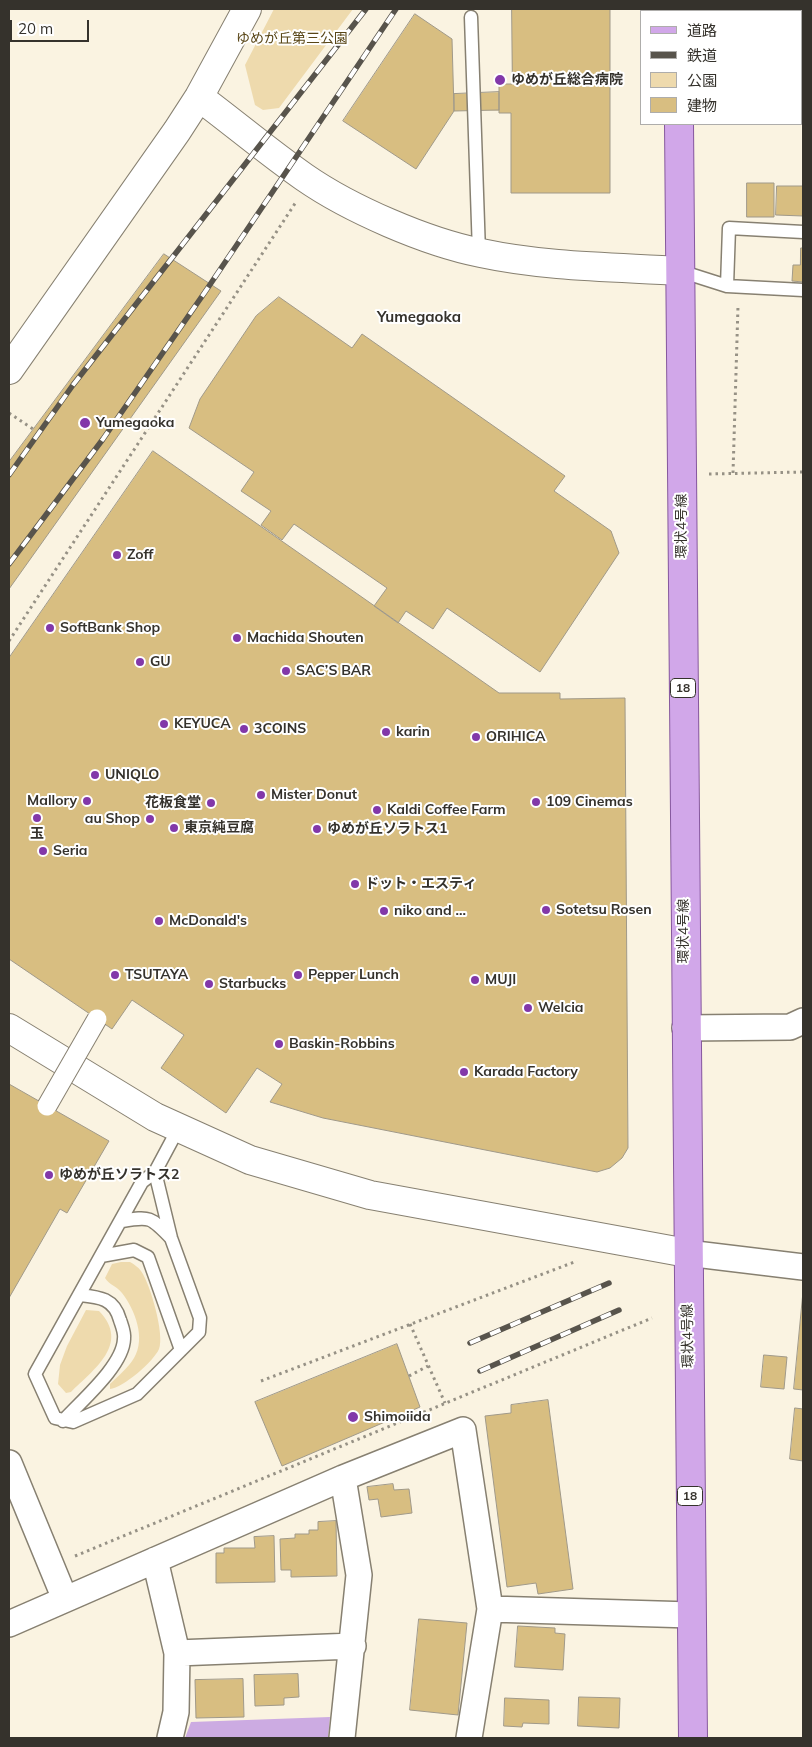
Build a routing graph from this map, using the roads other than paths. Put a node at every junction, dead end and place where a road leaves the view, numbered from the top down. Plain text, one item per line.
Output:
1 (247, 9) edge
2 (471, 17) dead end
3 (199, 97) junction
4 (679, 125) edge
5 (803, 232) edge
6 (479, 253) junction
7 (680, 271) junction
8 (733, 287) junction
9 (803, 290) edge
10 (9, 370) edge
11 (97, 1019) dead end
12 (803, 1021) edge
13 (9, 1028) edge
14 (685, 1028) junction
15 (47, 1106) dead end
16 (178, 1129) junction
17 (155, 1172) junction
18 (122, 1221) junction
19 (171, 1238) junction
20 (687, 1253) junction
21 (101, 1256) junction
22 (803, 1267) edge
23 (79, 1295) junction
24 (182, 1350) junction
25 (63, 1421) junction
26 (9, 1463) edge
27 (343, 1478) junction
28 (155, 1560) junction
29 (65, 1599) junction
30 (490, 1610) junction
31 (691, 1615) junction
32 (9, 1624) edge
33 (353, 1646) junction
34 (177, 1653) junction
35 (170, 1738) edge
36 (342, 1738) edge
37 (469, 1738) edge
38 (693, 1738) edge

1 - 3 street
2 - 6 lane
3 - 6 street
3 - 10 street
4 - 7 main road, 環状4号線 / 18
5 - 8 lane
6 - 7 street
7 - 8 lane
7 - 14 main road, 環状4号線 / 18
8 - 9 lane
11 - 15 street, bridge
12 - 14 street
13 - 16 street
14 - 20 main road, 環状4号線 / 18
16 - 17 lane
16 - 20 street
17 - 18 lane
17 - 19 lane
18 - 19 lane
18 - 21 lane
19 - 24 lane
20 - 22 street
20 - 31 main road, 環状4号線 / 18
21 - 23 lane
21 - 24 lane
23 - 25 lane
23 - 25 lane
24 - 25 lane
26 - 29 street
27 - 28 street
27 - 30 street
27 - 33 street
28 - 29 street
28 - 34 street
29 - 32 street
30 - 31 street
30 - 37 street
31 - 38 main road, 環状4号線 / 18
33 - 34 street
33 - 36 street
34 - 35 street

